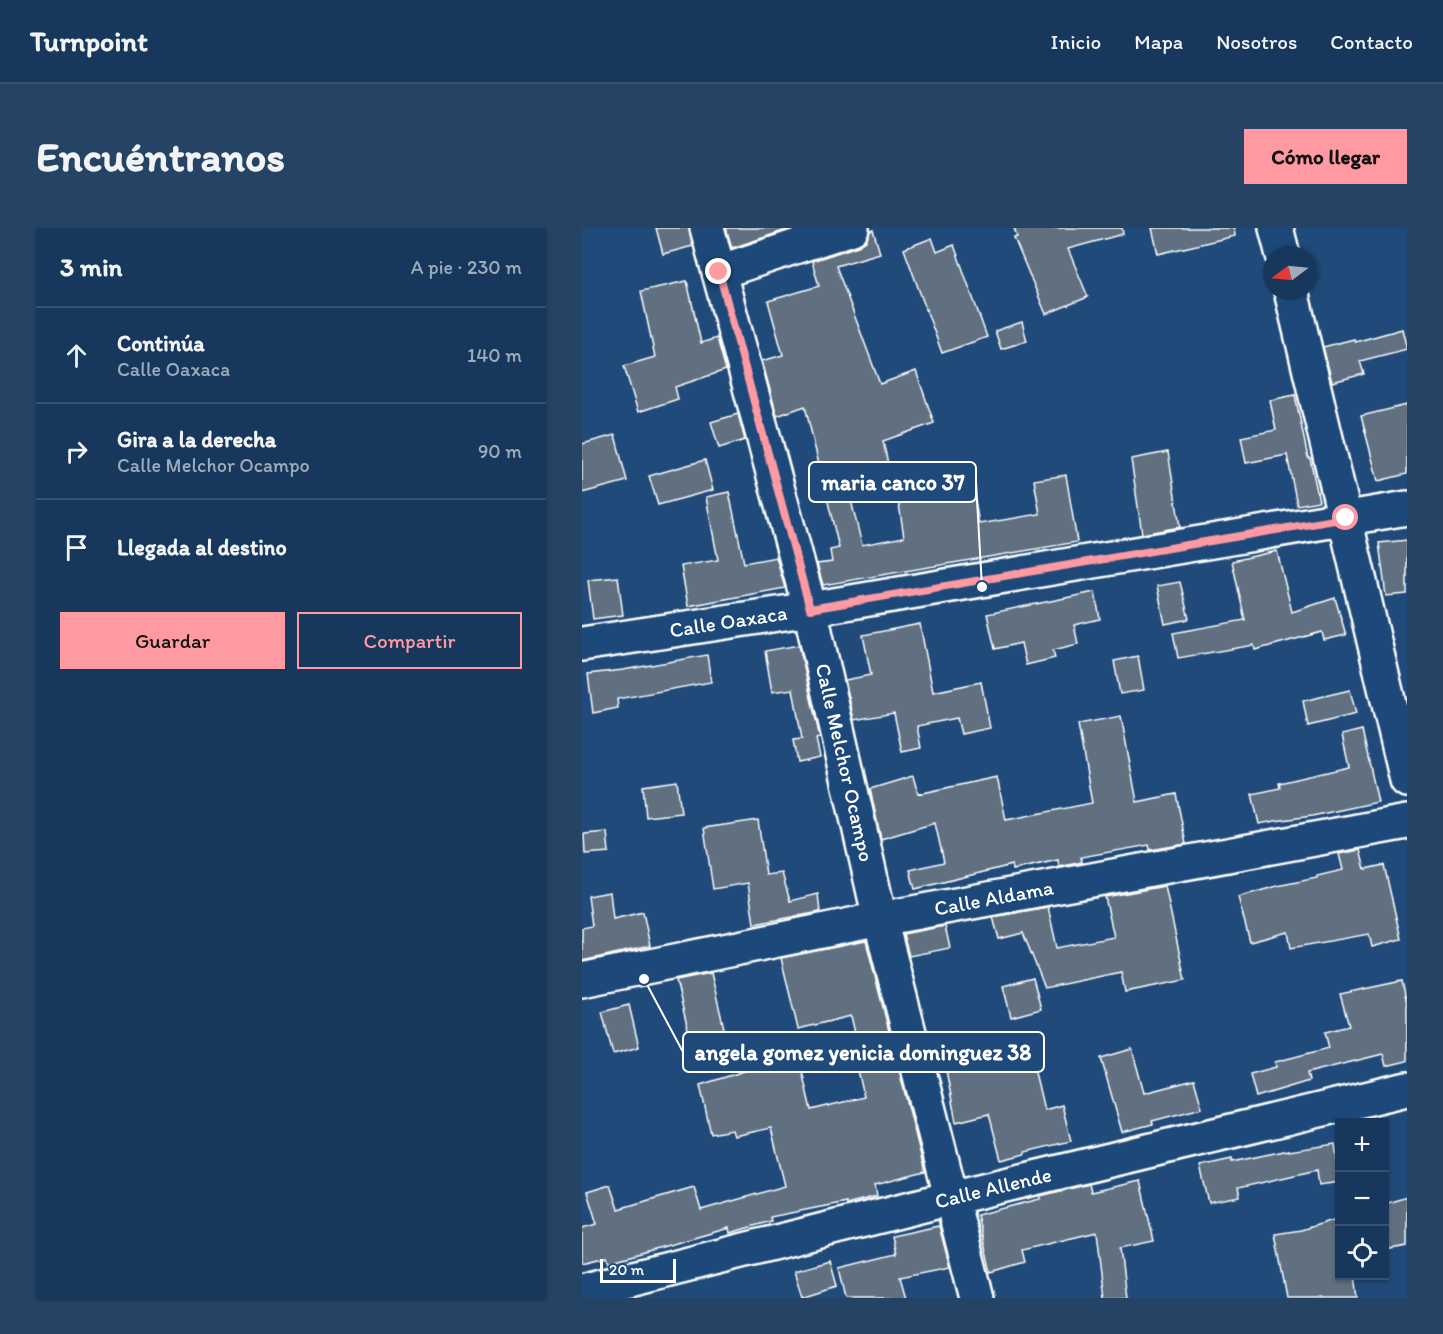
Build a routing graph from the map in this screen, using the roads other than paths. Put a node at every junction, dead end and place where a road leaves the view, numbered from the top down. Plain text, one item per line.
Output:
1 (707, 228) edge
2 (852, 228) edge
3 (1276, 228) edge
4 (1281, 246) edge
5 (719, 272) junction
6 (1293, 300) edge
7 (1407, 508) edge
8 (1346, 518) junction
9 (810, 609) junction
10 (582, 644) edge
11 (1407, 780) edge
12 (1407, 822) edge
13 (880, 919) junction
14 (582, 980) edge
15 (1407, 1089) edge
16 (951, 1198) junction
17 (582, 1291) edge
18 (977, 1298) edge

1 - 5 street, Calle Melchor Ocampo
2 - 5 street
3 - 4 street
5 - 9 street, Calle Melchor Ocampo
6 - 8 street
7 - 8 street, Calle Oaxaca
8 - 9 street, Calle Oaxaca
8 - 11 street
9 - 10 street, Calle Oaxaca
9 - 13 street, Calle Melchor Ocampo
12 - 13 street, Calle Aldama
13 - 14 street, Calle Aldama
13 - 16 street, Calle Melchor Ocampo
15 - 16 street, Calle Allende
16 - 17 street, Calle Allende
16 - 18 street, Calle Melchor Ocampo

